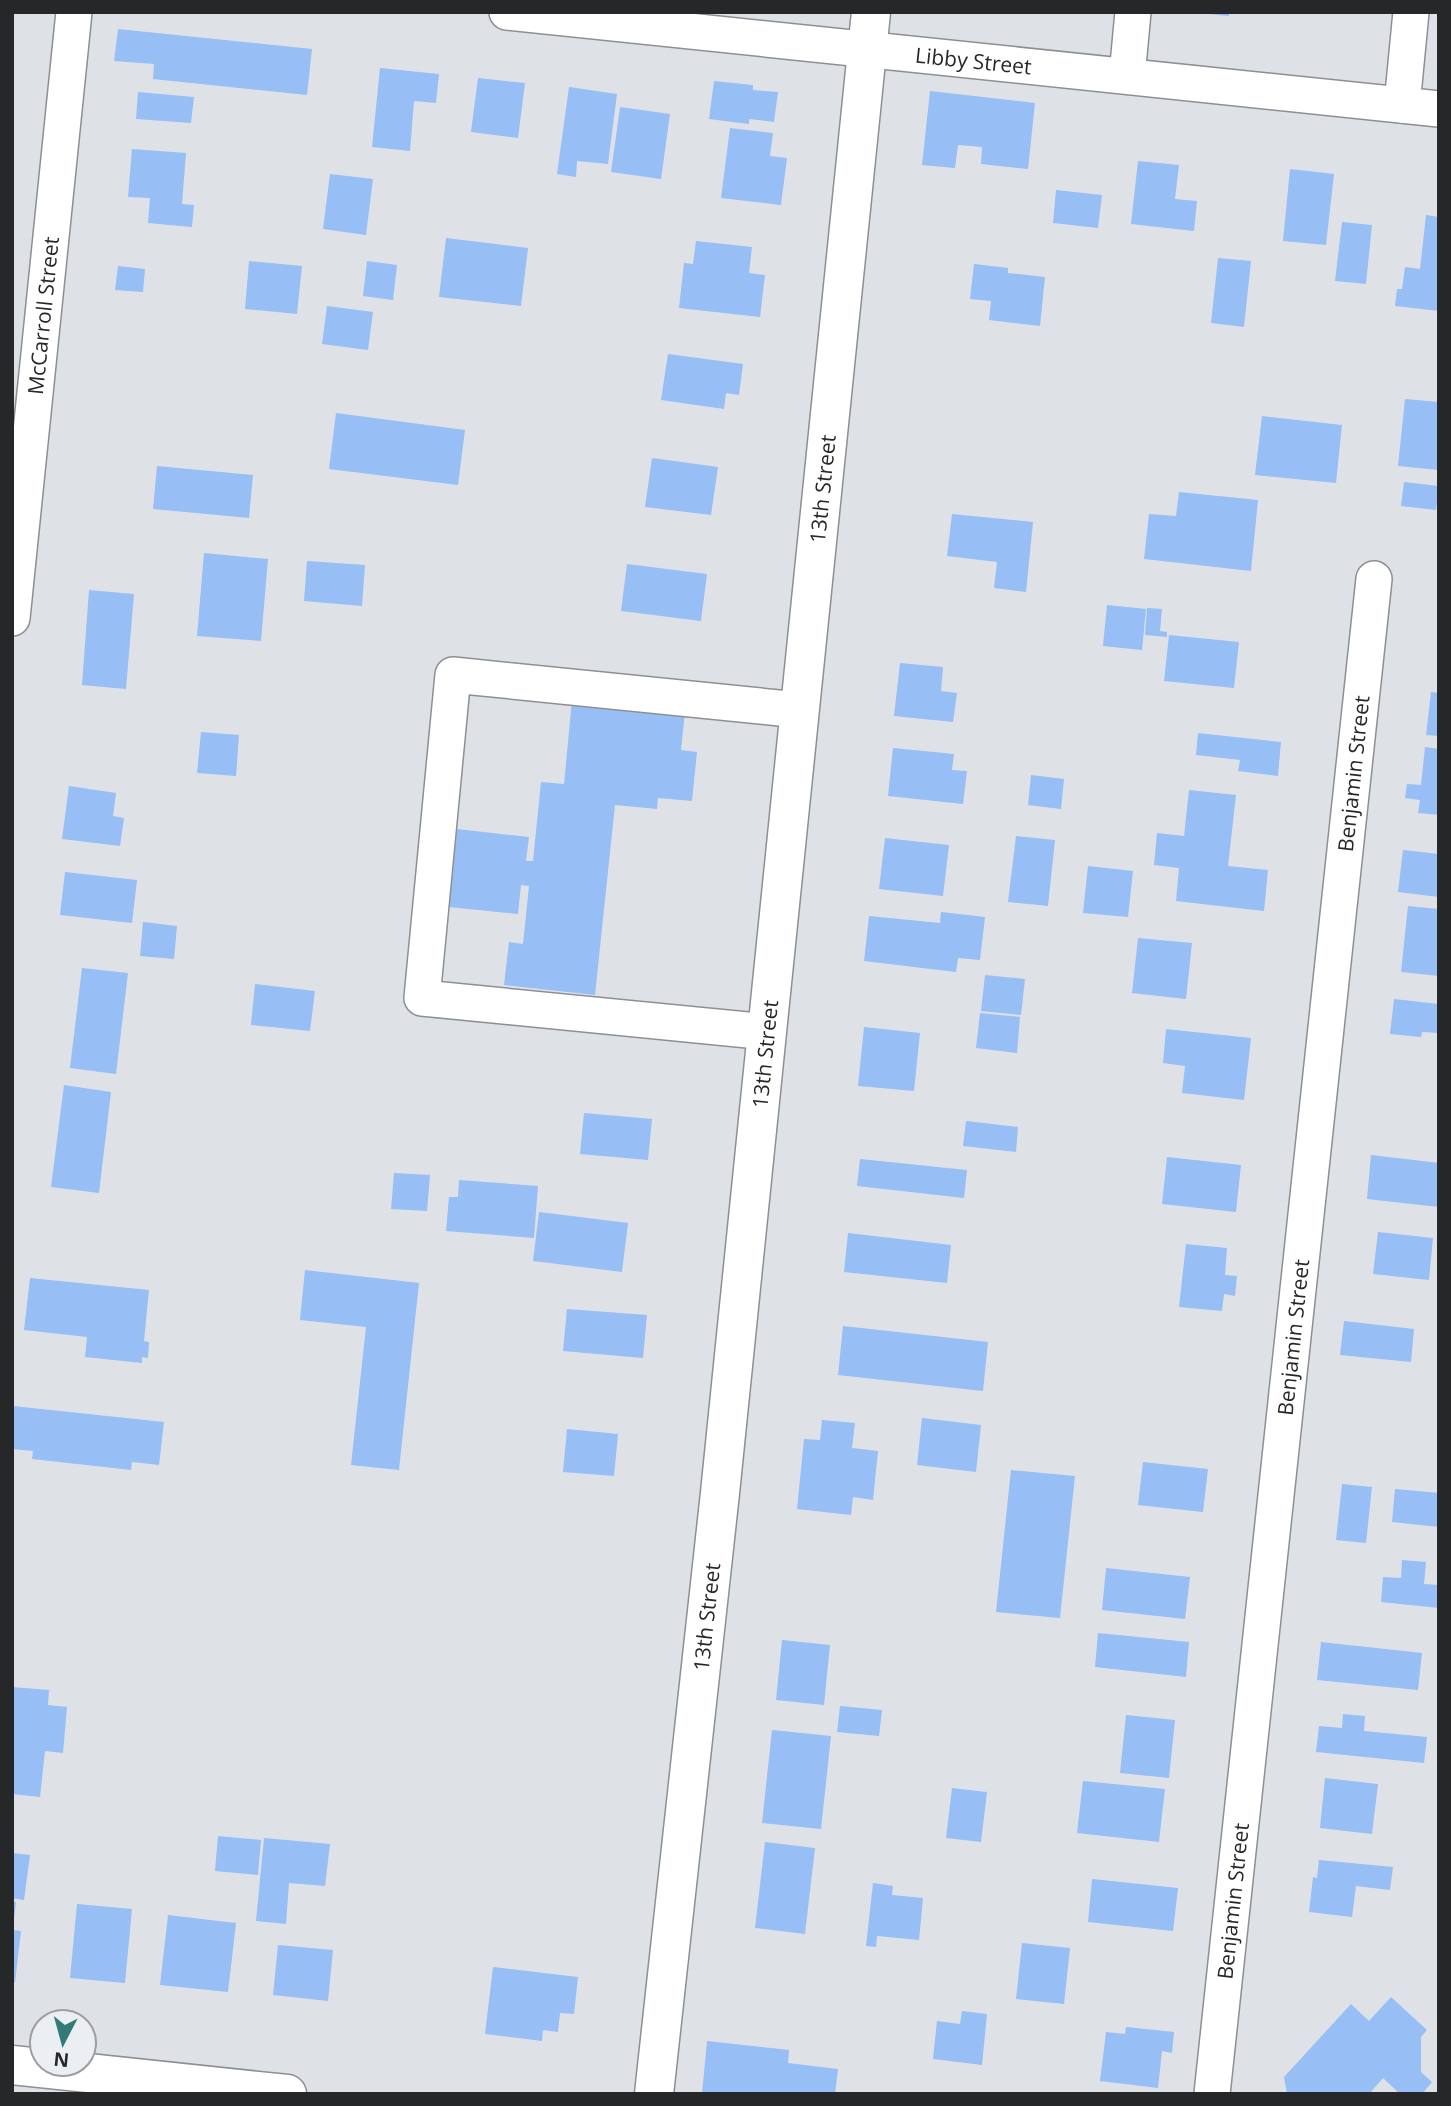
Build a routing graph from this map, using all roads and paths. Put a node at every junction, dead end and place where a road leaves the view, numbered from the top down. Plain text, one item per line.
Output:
1 (74, 12) edge
2 (507, 12) edge
3 (872, 12) edge
4 (1133, 12) edge
5 (1411, 12) edge
6 (868, 49) junction
7 (1127, 76) junction
8 (1402, 105) junction
9 (1439, 109) edge
10 (23, 410) edge
11 (1374, 579) dead end
12 (12, 618) edge
13 (799, 710) junction
14 (767, 1032) junction
15 (12, 2065) edge
16 (287, 2094) edge
17 (654, 2094) edge
18 (1212, 2094) edge

1 - 10 street, McCarroll Street
2 - 6 street, Libby Street
3 - 6 main road, 13th Street
4 - 7 street
5 - 8 street
6 - 7 street, Libby Street
6 - 13 main road, 13th Street
7 - 8 street, Libby Street
8 - 9 street, Libby Street
10 - 12 street, McCarroll Street
11 - 18 street, Benjamin Street
13 - 14 main road, 13th Street
13 - 14 street
14 - 17 main road, 13th Street
15 - 16 main road

